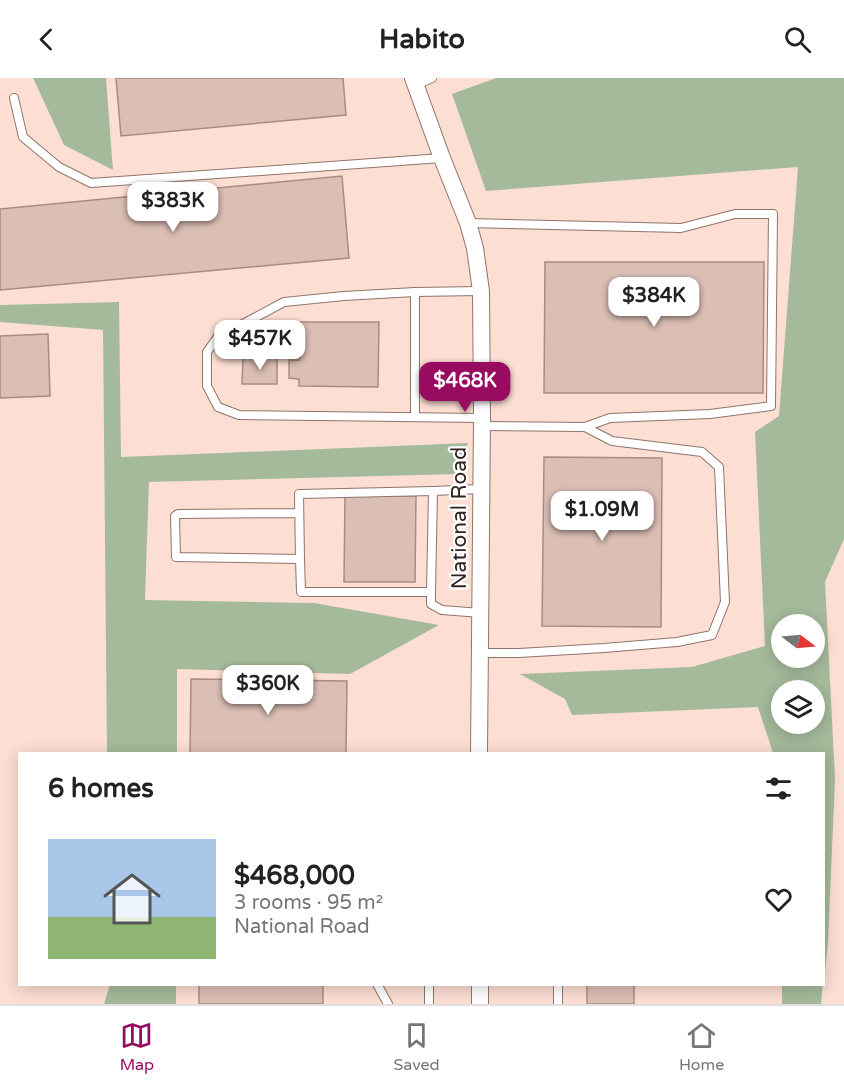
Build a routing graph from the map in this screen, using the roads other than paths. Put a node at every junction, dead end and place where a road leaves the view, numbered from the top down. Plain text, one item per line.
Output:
1 (432, 78) edge
2 (414, 82) edge
3 (14, 98) dead end
4 (442, 158) junction
5 (468, 223) junction
6 (481, 291) junction
7 (415, 292) junction
8 (415, 417) junction
9 (482, 422) junction
10 (585, 427) junction
11 (482, 489) junction
12 (433, 491) junction
13 (299, 513) junction
14 (300, 559) junction
15 (432, 592) junction
16 (481, 613) junction
17 (480, 653) junction
18 (479, 752) edge
19 (378, 986) edge
20 (429, 986) edge
21 (480, 986) edge
22 (558, 986) edge
23 (388, 1004) edge
24 (429, 1004) edge
25 (480, 1004) edge
26 (558, 1004) edge

1 - 2 lane
2 - 4 street, National Road
3 - 4 lane
4 - 5 street, National Road
5 - 6 street, National Road
5 - 10 lane
6 - 7 lane
6 - 9 street, National Road
7 - 8 lane
7 - 8 lane
8 - 9 lane
9 - 10 lane
9 - 11 street, National Road
10 - 17 lane
11 - 12 lane
11 - 16 street, National Road
12 - 13 lane
12 - 15 lane
13 - 14 lane
13 - 14 lane
14 - 15 lane
15 - 16 lane
16 - 17 street, National Road
17 - 18 street, National Road
19 - 23 lane
20 - 24 lane
21 - 25 street
22 - 26 lane

